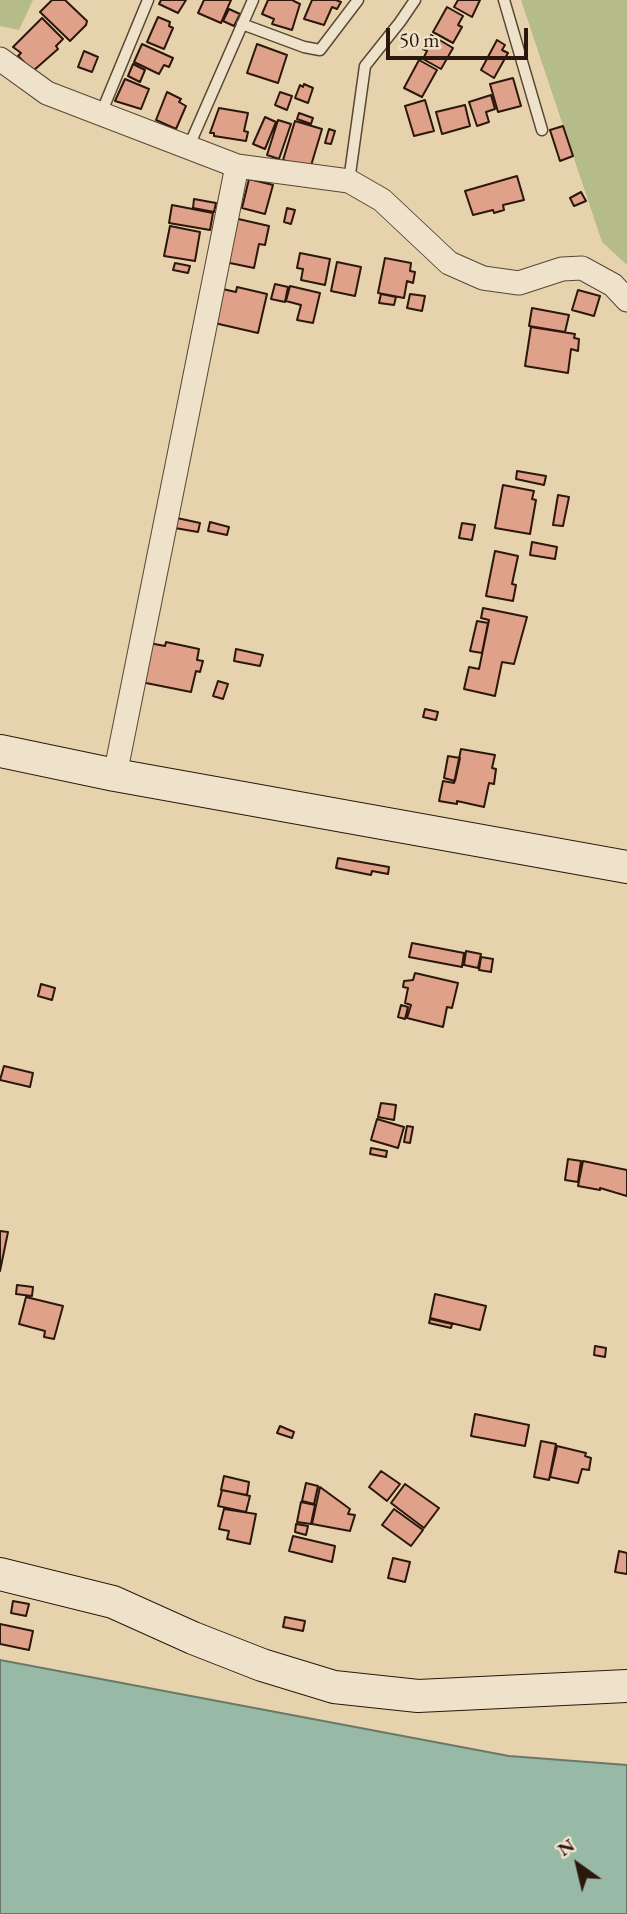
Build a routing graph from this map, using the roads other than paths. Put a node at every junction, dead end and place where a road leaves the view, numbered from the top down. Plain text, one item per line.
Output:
1 (148, 0) edge
2 (253, 0) edge
3 (358, 0) edge
4 (415, 0) edge
5 (504, 0) edge
6 (242, 24) junction
7 (0, 59) edge
8 (100, 116) junction
9 (542, 130) dead end
10 (189, 146) junction
11 (237, 166) junction
12 (349, 181) junction
13 (627, 300) edge
14 (0, 751) edge
15 (116, 775) junction
16 (627, 867) edge
17 (0, 1574) edge
18 (627, 1686) edge

1 - 8 lane
2 - 6 lane
3 - 6 lane
4 - 12 lane
5 - 9 lane
6 - 10 lane
7 - 8 street
8 - 10 street
10 - 11 street
11 - 12 street
11 - 15 street
12 - 13 street
14 - 15 street
15 - 16 street
17 - 18 street

